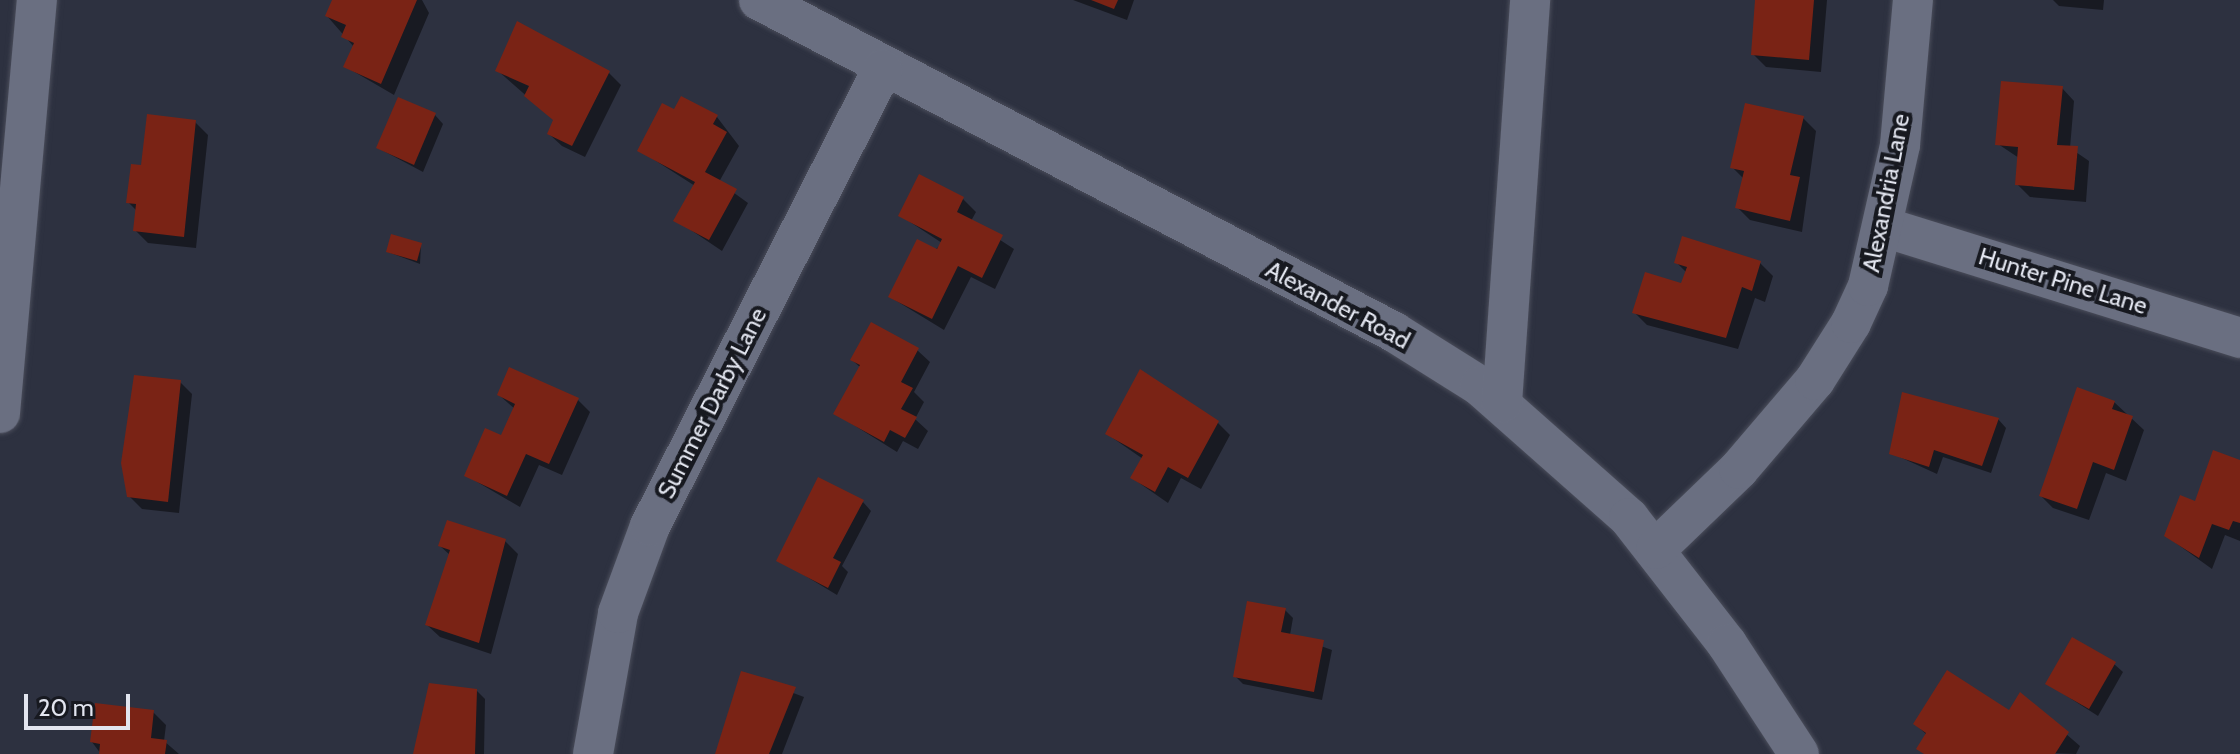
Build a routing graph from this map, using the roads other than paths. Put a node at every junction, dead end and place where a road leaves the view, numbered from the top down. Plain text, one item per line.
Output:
1 (37, 0) edge
2 (759, 0) edge
3 (1530, 0) edge
4 (1913, 0) edge
5 (882, 70) junction
6 (1884, 227) junction
7 (2240, 338) edge
8 (1502, 403) junction
9 (0, 413) edge
10 (1656, 549) junction
11 (593, 754) edge
12 (1799, 754) edge

1 - 9 street
2 - 5 street, Alexander Road
3 - 8 street
4 - 6 street, Alexandria Lane
5 - 8 street, Alexander Road
5 - 11 street, Summer Darby Lane
6 - 7 street, Hunter Pine Lane
6 - 10 street, Alexandria Lane
8 - 10 street, Alexander Road
10 - 12 street, Alexander Road

